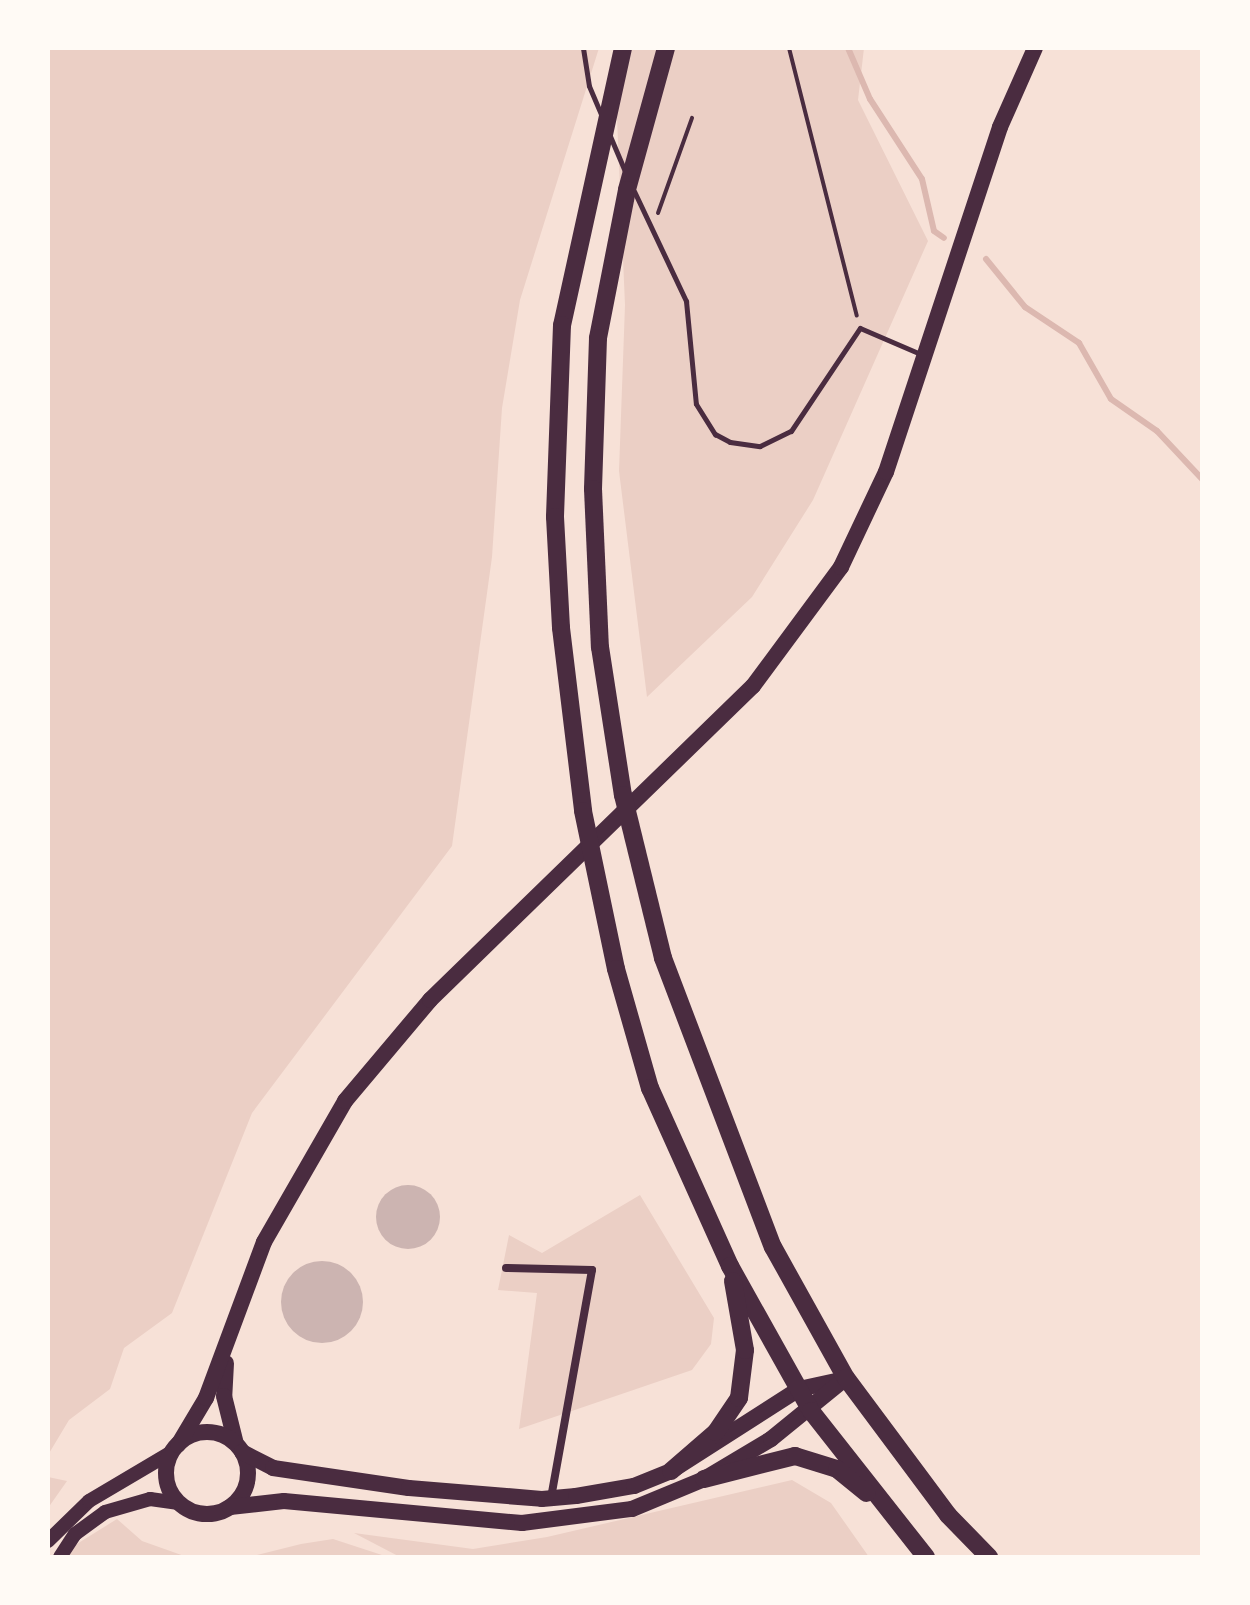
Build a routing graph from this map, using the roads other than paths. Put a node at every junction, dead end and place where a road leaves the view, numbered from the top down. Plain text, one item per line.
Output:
1 (583, 48) edge
2 (623, 48) edge
3 (666, 48) edge
4 (1035, 48) edge
5 (928, 357) junction
6 (730, 1266) junction
7 (506, 1268) dead end
8 (231, 1330) junction
9 (846, 1378) junction
10 (799, 1389) junction
11 (811, 1411) junction
12 (175, 1448) junction
13 (239, 1448) junction
14 (671, 1471) junction
15 (704, 1479) junction
16 (550, 1498) junction
17 (179, 1503) junction
18 (230, 1507) junction
19 (892, 1514) junction
20 (48, 1541) edge
21 (60, 1557) edge
22 (926, 1557) edge
23 (989, 1557) edge

1 - 5 lane
2 - 6 highway
3 - 9 highway
4 - 5 main road
5 - 8 main road
6 - 10 highway
6 - 14 highway
7 - 16 street
8 - 12 main road
8 - 13 main road
9 - 10 main road
9 - 11 main road
9 - 23 highway
10 - 11 highway
10 - 14 main road
11 - 15 main road
11 - 19 highway
12 - 13 main road
12 - 17 main road
12 - 20 street
13 - 16 main road
13 - 18 main road
14 - 16 main road
15 - 18 main road
15 - 19 highway
17 - 18 main road
17 - 21 street
19 - 22 highway

